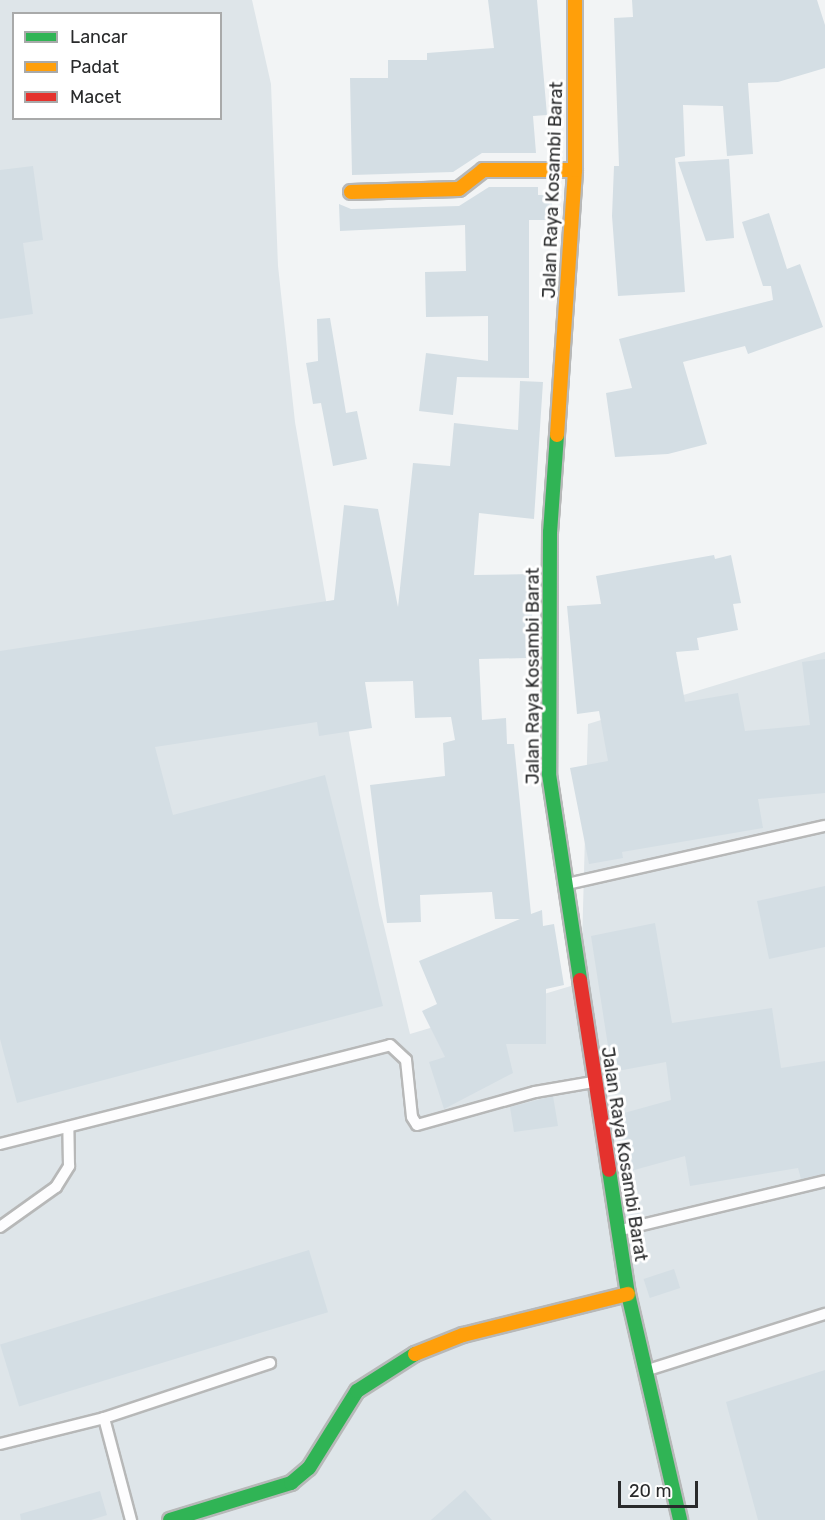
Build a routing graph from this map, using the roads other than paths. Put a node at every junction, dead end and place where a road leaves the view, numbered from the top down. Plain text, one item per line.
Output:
1 (575, 0) edge
2 (575, 170) junction
3 (351, 192) dead end
4 (825, 826) edge
5 (564, 884) junction
6 (595, 1082) junction
7 (68, 1127) junction
8 (0, 1144) edge
9 (825, 1181) edge
10 (0, 1227) edge
11 (618, 1230) junction
12 (628, 1294) junction
13 (825, 1314) edge
14 (270, 1363) dead end
15 (643, 1371) junction
16 (104, 1418) junction
17 (0, 1444) edge
18 (131, 1520) edge
19 (170, 1520) edge
20 (680, 1520) edge

1 - 2 main road, Jalan Raya Kosambi Barat
2 - 3 main road
2 - 5 main road, Jalan Raya Kosambi Barat
4 - 5 lane
5 - 6 main road, Jalan Raya Kosambi Barat
6 - 7 lane
6 - 11 main road, Jalan Raya Kosambi Barat
7 - 8 lane
7 - 10 lane
9 - 11 lane
11 - 12 main road, Jalan Raya Kosambi Barat
12 - 15 main road, Jalan Raya Kosambi Barat
12 - 19 main road
13 - 15 lane
14 - 16 lane
15 - 20 main road, Jalan Raya Kosambi Barat
16 - 17 lane
16 - 18 lane

